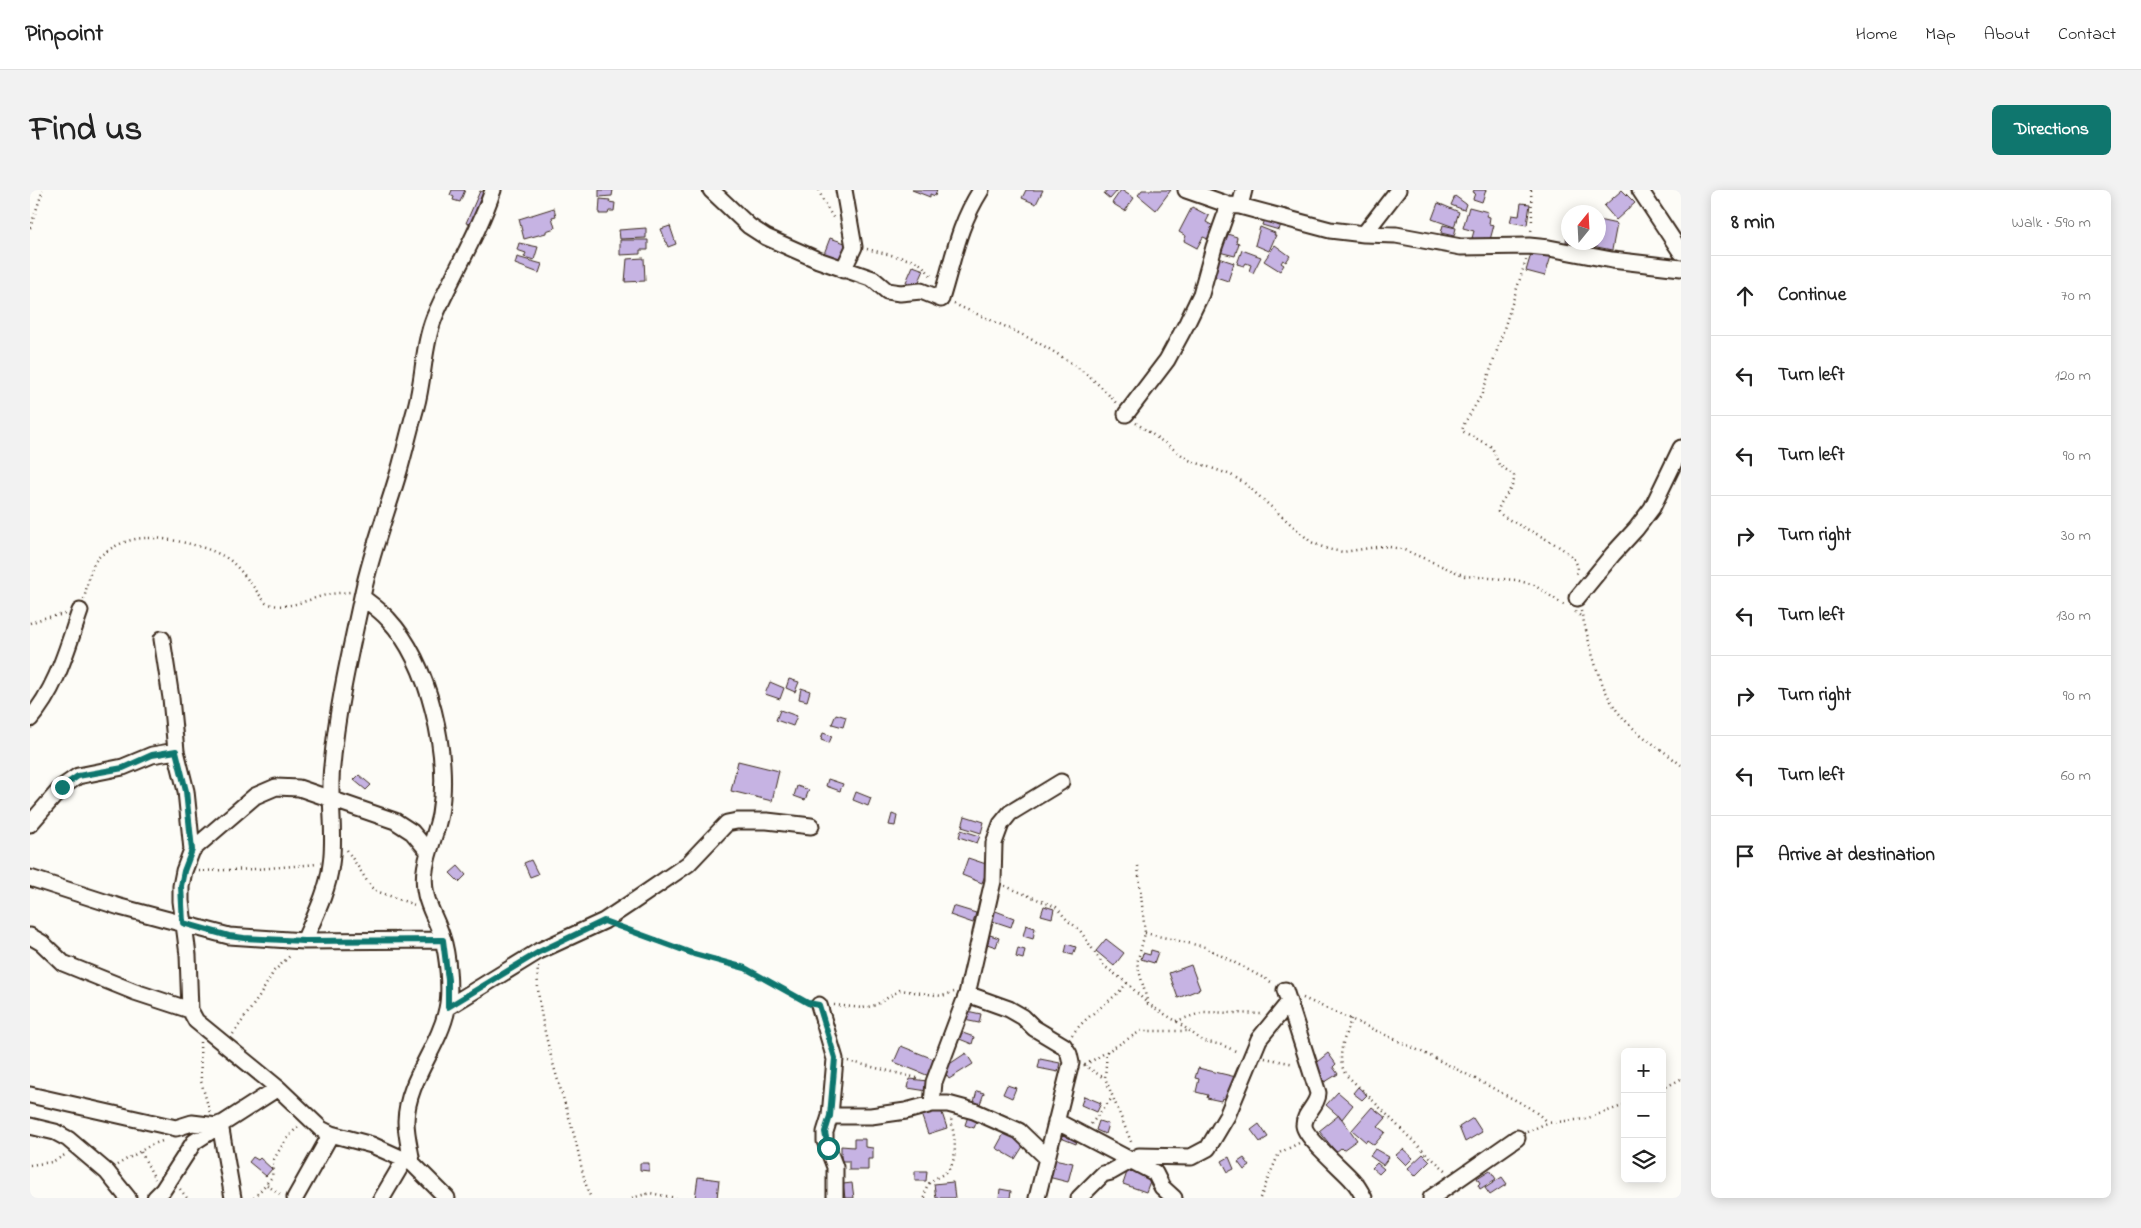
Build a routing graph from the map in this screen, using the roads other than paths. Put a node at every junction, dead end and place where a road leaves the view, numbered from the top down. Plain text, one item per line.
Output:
1 (493, 190) edge
2 (711, 190) edge
3 (844, 190) edge
4 (981, 190) edge
5 (1186, 190) edge
6 (1244, 190) edge
7 (1398, 190) edge
8 (1640, 190) edge
9 (1235, 206) junction
10 (1364, 234) junction
11 (1681, 252) edge
12 (1681, 268) edge
13 (843, 270) junction
14 (1126, 414) road end
15 (1681, 448) edge
16 (1674, 465) junction
17 (1681, 479) edge
18 (363, 594) junction
19 (1573, 605) road end
20 (80, 611) road end
21 (162, 639) dead end
22 (30, 719) edge
23 (176, 751) junction
24 (1061, 782) dead end
25 (330, 800) junction
26 (30, 824) edge
27 (811, 826) dead end
28 (192, 850) junction
29 (428, 851) junction
30 (30, 878) edge
31 (183, 923) junction
32 (30, 936) edge
33 (443, 940) junction
34 (302, 941) junction
35 (967, 994) junction
36 (819, 1005) road end
37 (448, 1007) junction
38 (193, 1015) junction
39 (278, 1088) junction
40 (30, 1095) edge
41 (932, 1104) junction
42 (830, 1116) junction
43 (1056, 1121) junction
44 (217, 1125) junction
45 (30, 1126) edge
46 (331, 1134) junction
47 (1517, 1138) road end
48 (1046, 1158) junction
49 (1135, 1159) junction
50 (409, 1161) junction
51 (1452, 1189) edge
52 (159, 1194) edge
53 (128, 1198) edge
54 (233, 1198) edge
55 (295, 1198) edge
56 (382, 1198) edge
57 (447, 1198) edge
58 (835, 1198) edge
59 (1037, 1198) edge
60 (1079, 1198) edge
61 (1174, 1198) edge
62 (1364, 1198) edge
63 (1431, 1198) edge

1 - 18 street
2 - 13 street
3 - 13 street
4 - 13 street
5 - 9 street
6 - 9 street
7 - 10 street
8 - 11 street
9 - 10 street
9 - 14 street
10 - 12 street
15 - 16 street
16 - 17 street
16 - 19 street
18 - 25 street
18 - 29 street
20 - 22 street
21 - 23 street
23 - 26 street
23 - 28 street
24 - 35 street
25 - 28 street
25 - 29 street
25 - 34 street
27 - 37 street
28 - 31 street
29 - 33 street
30 - 31 street
31 - 34 street
31 - 38 street
32 - 38 street
33 - 34 street
33 - 37 street
35 - 41 street
35 - 43 street
36 - 42 street
37 - 50 street
38 - 39 street
39 - 44 street
39 - 46 street
40 - 44 street
41 - 42 street
41 - 48 street
42 - 58 street
43 - 48 street
43 - 49 street
44 - 52 street
44 - 54 street
45 - 53 street
46 - 50 street
46 - 55 street
47 - 51 street
48 - 59 street
49 - 60 street
49 - 61 street
49 - 62 street
50 - 56 street
50 - 57 street
51 - 63 street

